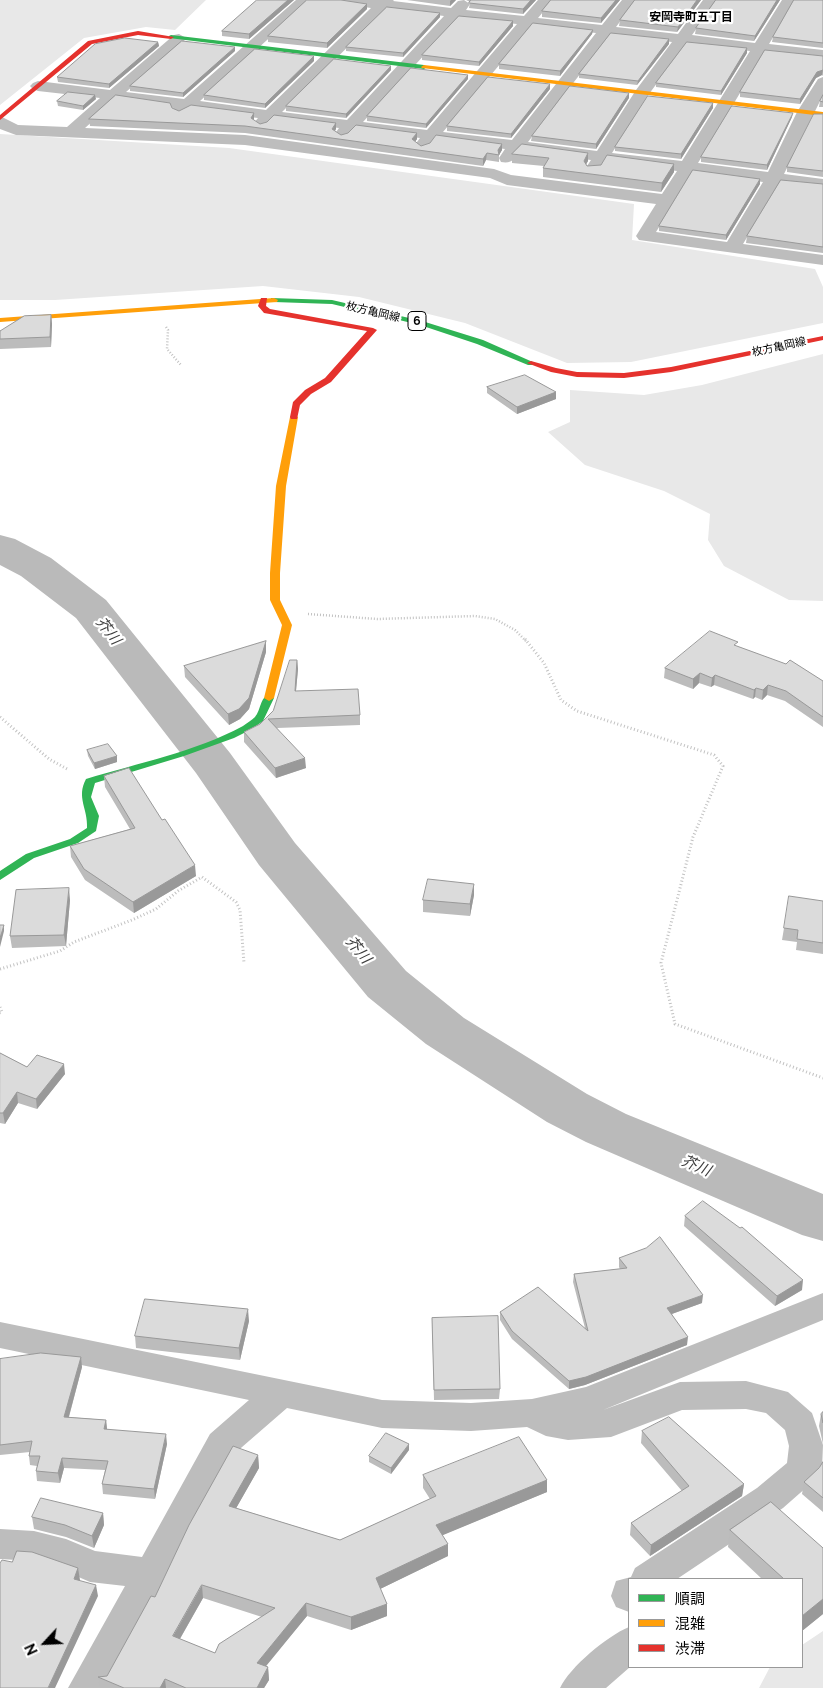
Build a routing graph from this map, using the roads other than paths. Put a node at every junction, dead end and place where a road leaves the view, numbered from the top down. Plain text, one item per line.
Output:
1 (304, 0) edge
2 (344, 0) edge
3 (467, 0) edge
4 (546, 0) edge
5 (629, 0) edge
6 (710, 0) edge
7 (789, 0) edge
8 (385, 2) edge
9 (455, 13) junction
10 (528, 21) junction
11 (606, 30) junction
12 (179, 38) junction
13 (682, 39) junction
14 (253, 48) junction
15 (760, 48) junction
16 (823, 55) edge
17 (330, 57) junction
18 (406, 66) junction
19 (484, 74) junction
20 (823, 82) edge
21 (563, 84) junction
22 (38, 86) junction
23 (642, 93) junction
24 (112, 95) junction
25 (725, 103) junction
26 (187, 104) junction
27 (805, 112) junction
28 (823, 114) edge
29 (270, 116) junction
30 (0, 119) edge
31 (352, 125) junction
32 (72, 131) junction
33 (431, 136) junction
34 (156, 137) junction
35 (245, 140) junction
36 (516, 147) junction
37 (326, 152) junction
38 (602, 156) junction
39 (409, 162) junction
40 (686, 167) junction
41 (494, 174) junction
42 (774, 178) junction
43 (823, 184) edge
44 (580, 189) junction
45 (666, 200) junction
46 (732, 248) junction
47 (823, 260) edge
48 (264, 300) junction
49 (0, 320) edge
50 (823, 338) edge
51 (0, 876) edge
52 (823, 1306) edge
53 (0, 1335) edge
54 (281, 1393) junction
55 (532, 1413) junction
56 (0, 1544) edge
57 (152, 1574) junction
58 (650, 1578) edge
59 (628, 1645) edge
60 (87, 1688) edge
61 (579, 1688) edge

1 - 14 street
2 - 8 street
3 - 9 street
4 - 10 street
5 - 11 street
6 - 13 street
7 - 15 street
8 - 9 street
8 - 17 street
9 - 10 street
9 - 18 street
10 - 11 street
10 - 19 street
11 - 13 street
11 - 21 street
12 - 14 street
12 - 22 street
12 - 24 street
13 - 15 street
13 - 23 street
14 - 17 street
14 - 26 street
15 - 16 street
15 - 25 street
17 - 18 street
17 - 29 street
18 - 19 street
18 - 31 street
19 - 21 street
19 - 33 street
20 - 27 street
21 - 23 street
21 - 36 street
22 - 24 street
22 - 30 street
23 - 25 street
23 - 38 street
24 - 26 street
24 - 32 street
25 - 27 street
25 - 40 street
26 - 29 street
26 - 34 street
27 - 28 street
27 - 42 street
29 - 31 street
29 - 35 street
30 - 32 street
31 - 33 street
31 - 37 street
32 - 34 street
33 - 36 street
33 - 39 street
34 - 35 street
35 - 37 street
36 - 38 street
36 - 41 street
37 - 39 street
38 - 40 street
38 - 44 street
39 - 41 street
40 - 42 street
40 - 45 street
41 - 44 street
42 - 43 street
42 - 46 street
44 - 45 street
45 - 46 street
46 - 47 street
48 - 49 street, 枚方亀岡線 / 6
48 - 50 street, 枚方亀岡線 / 6
48 - 51 street
52 - 55 street
53 - 54 street
54 - 55 street
54 - 57 street
55 - 58 street
56 - 57 street
57 - 60 street
59 - 61 street

